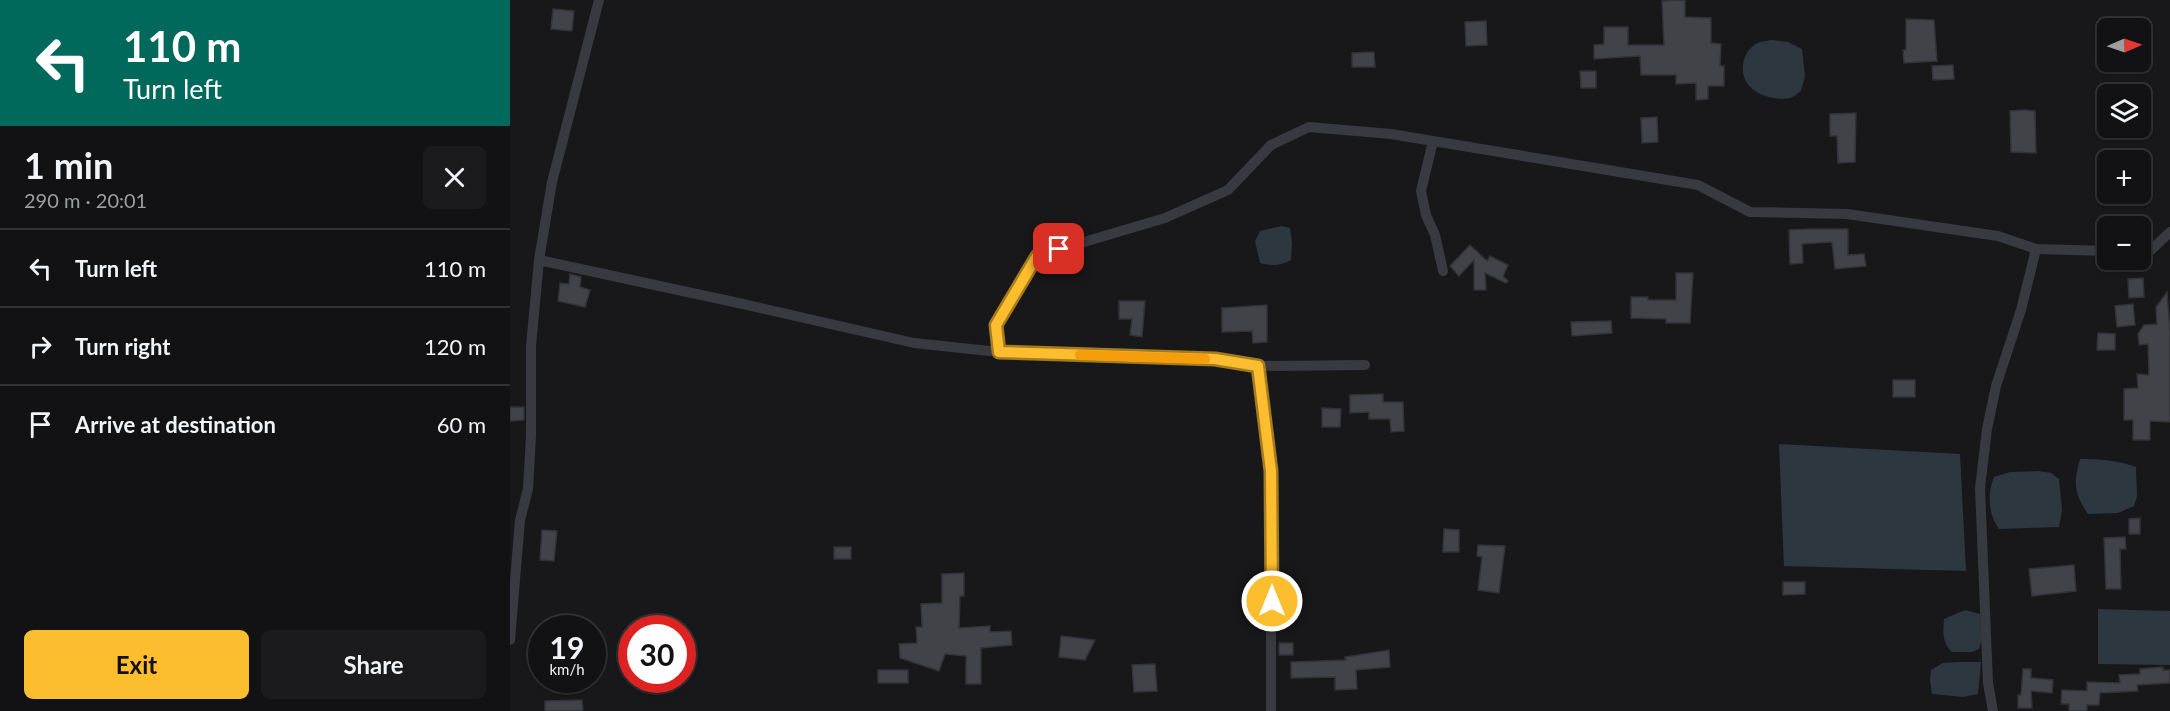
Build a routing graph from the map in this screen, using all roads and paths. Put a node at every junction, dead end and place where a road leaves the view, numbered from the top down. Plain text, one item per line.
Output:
1 (599, 0) edge
2 (1433, 141) junction
3 (2170, 232) edge
4 (2036, 249) junction
5 (2151, 250) edge
6 (2097, 251) edge
7 (539, 260) junction
8 (1443, 271) dead end
9 (999, 352) junction
10 (1365, 365) dead end
11 (1258, 366) junction
12 (510, 640) edge
13 (1271, 711) edge
14 (1993, 711) edge

1 - 7 street
2 - 4 street
2 - 8 street
2 - 9 street
3 - 5 street
4 - 6 street
4 - 14 street
7 - 9 street
7 - 12 street
9 - 11 street
10 - 11 street
11 - 13 street

